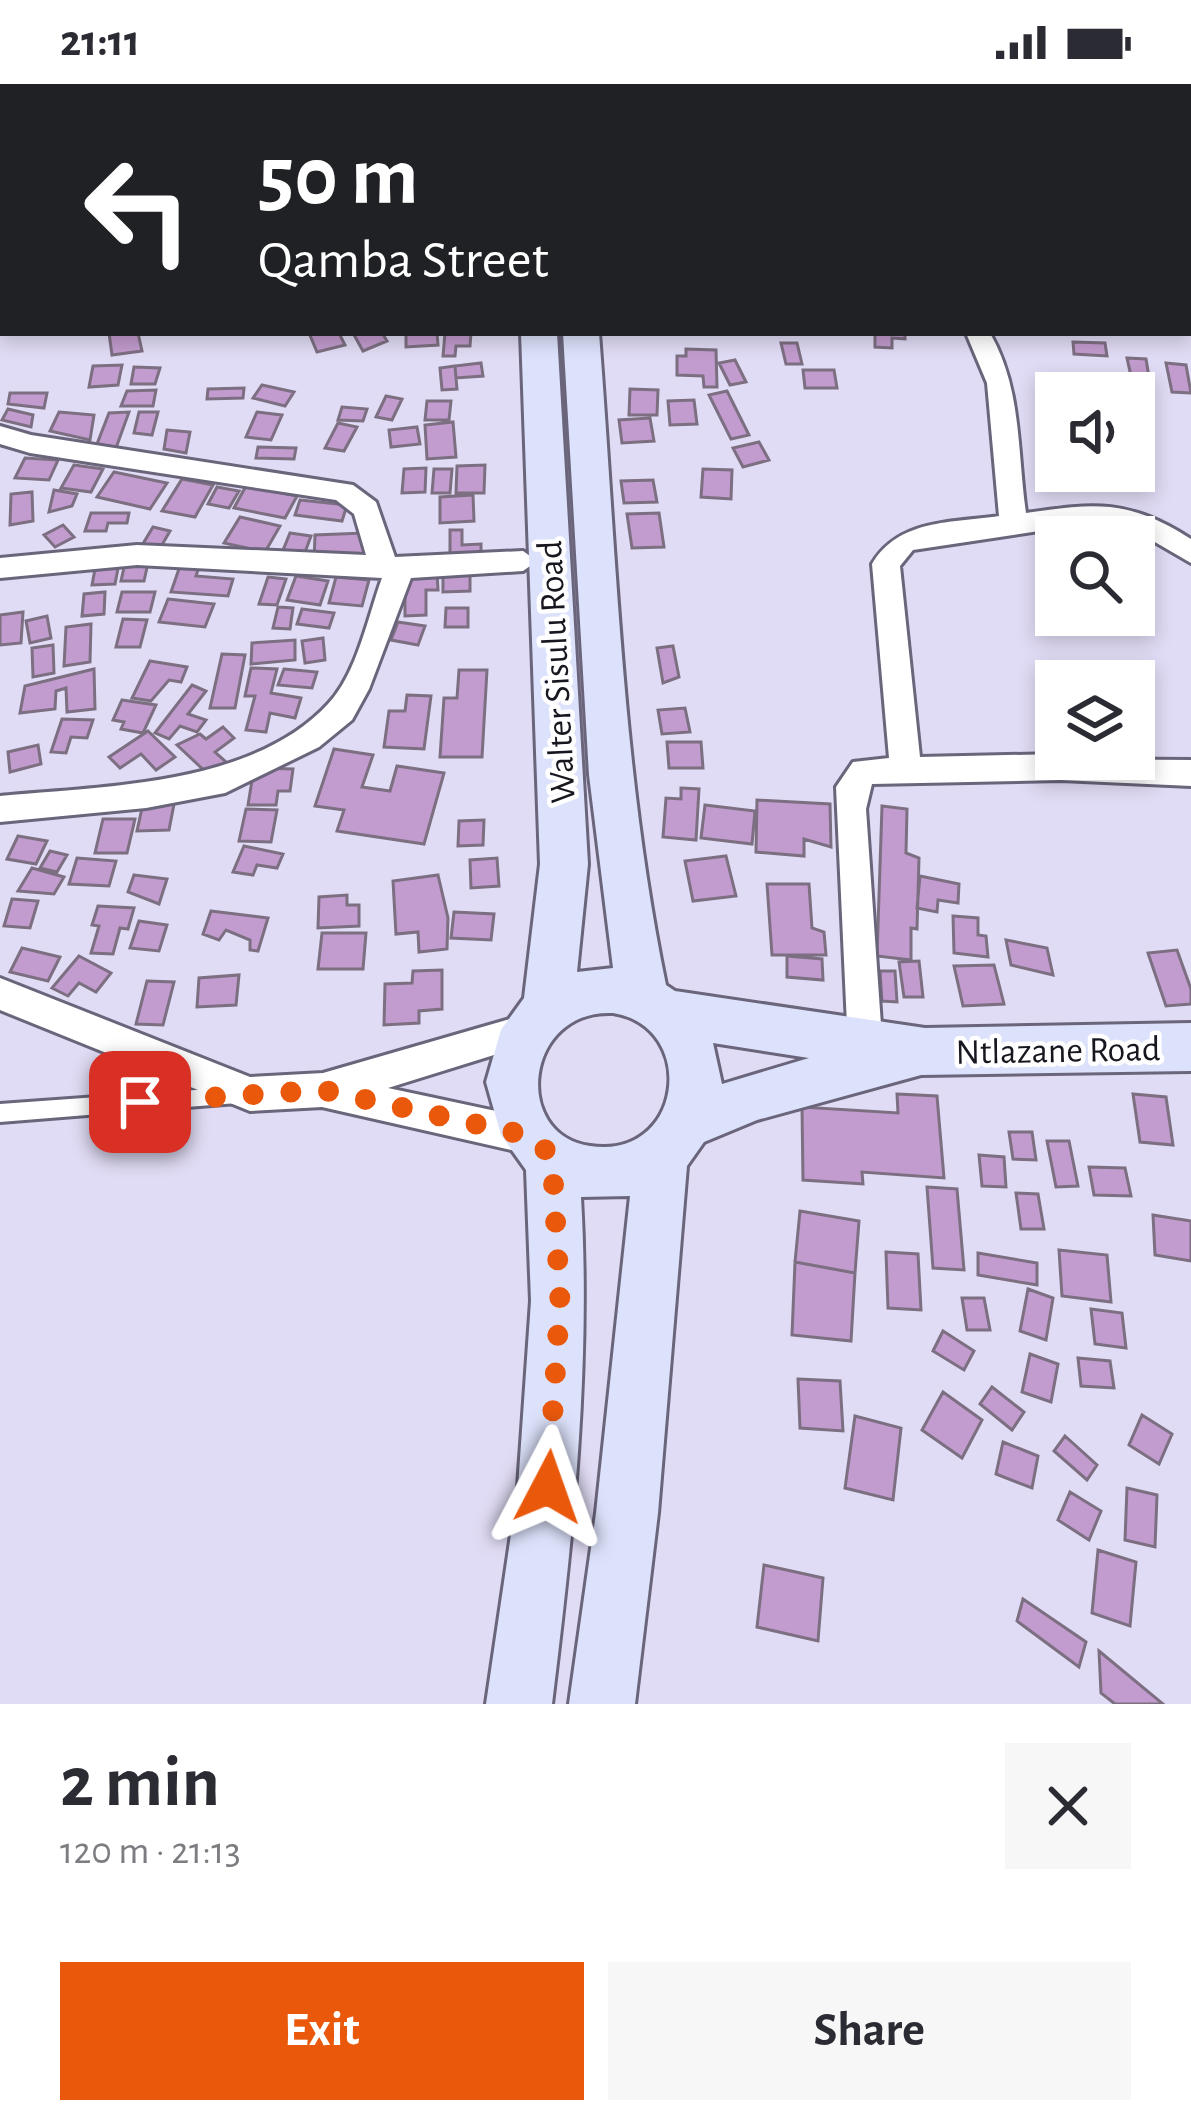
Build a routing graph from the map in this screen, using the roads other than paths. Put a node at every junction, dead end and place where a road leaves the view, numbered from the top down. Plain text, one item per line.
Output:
1 (539, 336) edge
2 (581, 336) edge
3 (980, 336) edge
4 (0, 435) edge
5 (1013, 522) junction
6 (1191, 553) edge
7 (523, 561) dead end
8 (0, 568) edge
9 (392, 568) junction
10 (906, 771) junction
11 (1191, 773) edge
12 (0, 809) edge
13 (0, 994) edge
14 (653, 1006) junction
15 (537, 1020) junction
16 (864, 1025) dead end
17 (1191, 1047) edge
18 (925, 1052) junction
19 (323, 1090) junction
20 (250, 1094) junction
21 (0, 1113) edge
22 (675, 1138) junction
23 (541, 1146) junction
24 (519, 1704) edge
25 (602, 1704) edge

1 - 15 street, Walter Sisulu Road
2 - 14 street, Walter Sisulu Road
3 - 5 street
4 - 9 street
5 - 6 street
5 - 10 street
7 - 9 street
8 - 9 street
9 - 12 street
10 - 11 street
10 - 16 street
13 - 20 street
14 - 15 street
14 - 18 street, Ntlazane Road
14 - 22 street
15 - 19 street
15 - 23 street
17 - 18 street, Ntlazane Road
18 - 22 street, Ntlazane Road
19 - 20 street
19 - 23 street
20 - 21 lane
22 - 23 street
22 - 25 street
23 - 24 street

